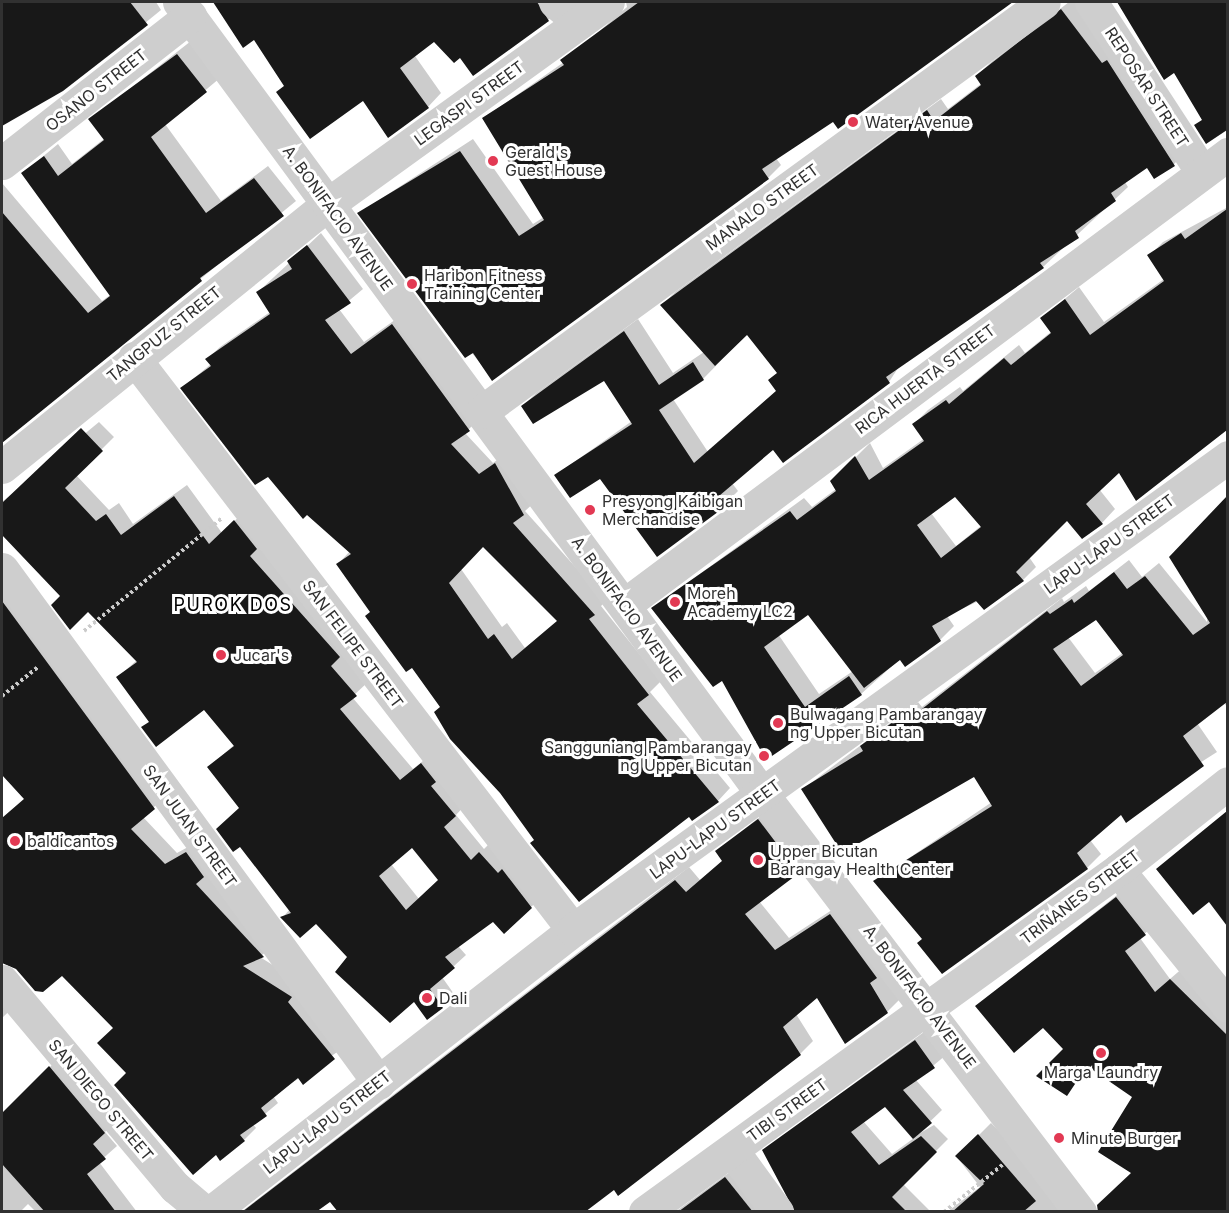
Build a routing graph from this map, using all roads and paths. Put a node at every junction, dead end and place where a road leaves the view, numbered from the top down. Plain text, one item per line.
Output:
1 (555, 2) edge
2 (608, 2) edge
3 (1044, 2) edge
4 (1091, 2) edge
5 (185, 9) edge
6 (579, 22) junction
7 (2, 163) edge
8 (1215, 163) edge
9 (328, 204) junction
10 (134, 358) junction
11 (481, 412) junction
12 (1227, 457) edge
13 (2, 467) edge
14 (243, 500) junction
15 (2, 569) edge
16 (624, 605) junction
17 (62, 649) junction
18 (2, 696) edge
19 (1227, 783) edge
20 (763, 795) junction
21 (1118, 870) junction
22 (573, 930) junction
23 (2, 981) edge
24 (1227, 1006) edge
25 (929, 1008) junction
26 (379, 1083) junction
27 (1031, 1143) junction
28 (732, 1149) junction
29 (206, 1212) edge
30 (211, 1212) edge
31 (645, 1212) edge
32 (777, 1212) edge
33 (944, 1212) edge
34 (1080, 1212) edge

1 - 6 street
2 - 6 street, LEGASPI STREET
3 - 11 street, MANALO STREET
4 - 8 street, REPOSAR STREET
5 - 7 street, OSANO STREET
5 - 9 street, A. BONIFACIO AVENUE
6 - 9 street, LEGASPI STREET
8 - 16 street, RICA HUERTA STREET
9 - 10 street, TANGPUZ STREET
9 - 11 street, A. BONIFACIO AVENUE
10 - 13 street, TANGPUZ STREET
10 - 14 street, SAN FELIPE STREET
11 - 16 street, A. BONIFACIO AVENUE
12 - 20 street, LAPU-LAPU STREET
14 - 17 path
14 - 22 street, SAN FELIPE STREET
15 - 17 street, SAN JUAN STREET
16 - 20 street, A. BONIFACIO AVENUE
17 - 18 path
17 - 26 street, SAN JUAN STREET
19 - 21 street, TRIÑANES STREET
20 - 22 street, LAPU-LAPU STREET
20 - 25 street, A. BONIFACIO AVENUE
21 - 24 street
21 - 25 street, TRIÑANES STREET
22 - 26 street, LAPU-LAPU STREET
23 - 29 street, SAN DIEGO STREET
25 - 27 street, A. BONIFACIO AVENUE
25 - 28 street, TIBI STREET
26 - 30 street, LAPU-LAPU STREET
27 - 33 path
27 - 34 street, A. BONIFACIO AVENUE
28 - 31 street, TIBI STREET
28 - 32 street

